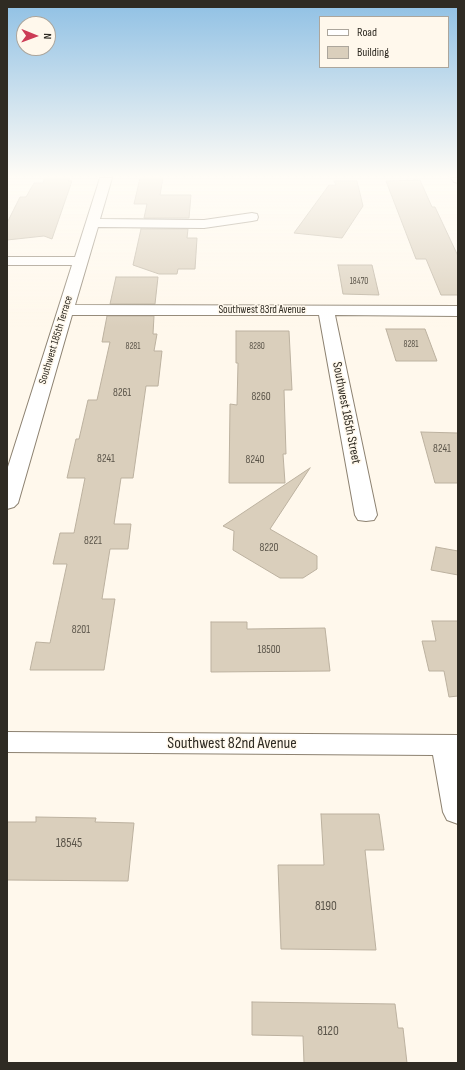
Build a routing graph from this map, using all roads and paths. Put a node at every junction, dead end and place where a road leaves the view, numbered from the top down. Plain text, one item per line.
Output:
1 (91, 228) edge
2 (7, 261) edge
3 (81, 261) junction
4 (66, 310) junction
5 (326, 311) junction
6 (458, 312) edge
7 (7, 503) edge
8 (366, 515) dead end
9 (7, 742) edge
10 (451, 745) edge
11 (458, 812) edge

1 - 3 street, Southwest 185th Terrace
2 - 3 street
3 - 4 street, Southwest 185th Terrace
4 - 5 street, Southwest 83rd Avenue
4 - 7 street, Southwest 185th Terrace
5 - 6 street, Southwest 83rd Avenue
5 - 8 street, Southwest 185th Street
9 - 10 street, Southwest 82nd Avenue
10 - 11 street

